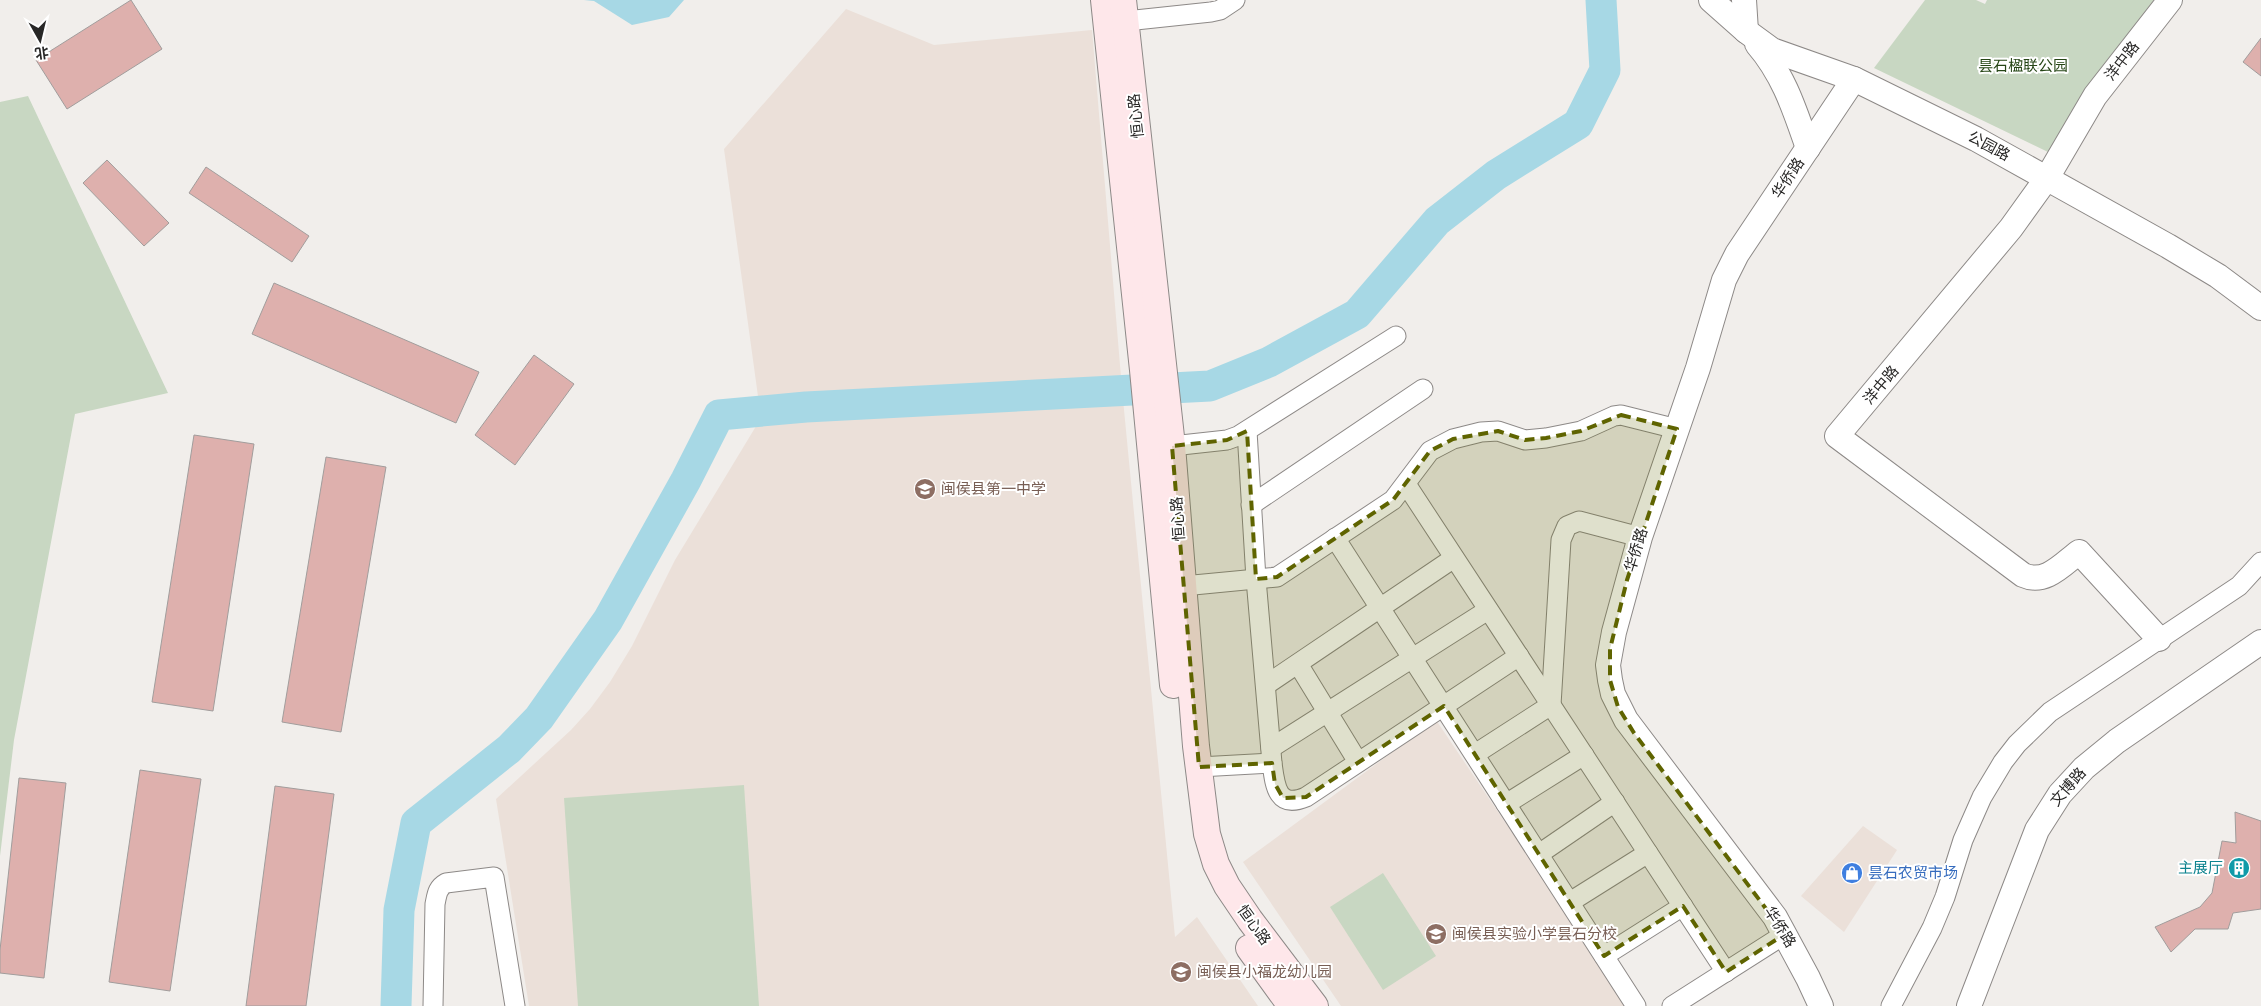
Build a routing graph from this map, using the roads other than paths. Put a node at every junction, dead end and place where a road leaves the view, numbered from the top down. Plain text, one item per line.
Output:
1 (1104, 0) edge
2 (1235, 0) edge
3 (1711, 0) edge
4 (1744, 0) edge
5 (2170, 0) edge
6 (1125, 11) edge
7 (1746, 32) junction
8 (1854, 79) junction
9 (1808, 148) junction
10 (2047, 178) junction
11 (2261, 308) edge
12 (1396, 336) dead end
13 (1153, 369) junction
14 (1423, 389) dead end
15 (1157, 409) junction
16 (1677, 429) junction
17 (1247, 431) junction
18 (1172, 446) junction
19 (1406, 484) junction
20 (1251, 506) junction
21 (1640, 537) junction
22 (1335, 538) junction
23 (1454, 558) junction
24 (2261, 562) edge
25 (1256, 579) junction
26 (1183, 586) junction
27 (1380, 608) junction
28 (1488, 610) junction
29 (2159, 639) junction
30 (2261, 642) edge
31 (1519, 656) junction
32 (1413, 658) junction
33 (1298, 664) junction
34 (1266, 685) junction
35 (1551, 705) junction
36 (1444, 706) junction
37 (1328, 712) junction
38 (1475, 754) junction
39 (1584, 755) junction
40 (1272, 756) junction
41 (1358, 762) junction
42 (1198, 767) junction
43 (1615, 802) junction
44 (1506, 804) junction
45 (1648, 853) junction
46 (1538, 854) junction
47 (1570, 902) junction
48 (1683, 906) junction
49 (1785, 934) junction
50 (1604, 956) junction
51 (1726, 972) junction
52 (433, 1006) edge
53 (515, 1006) edge
54 (1291, 1006) edge
55 (1316, 1006) edge
56 (1636, 1006) edge
57 (1672, 1006) edge
58 (1821, 1006) edge
59 (1891, 1006) edge
60 (1969, 1006) edge

1 - 13 main road, 恒心路
2 - 6 street
3 - 7 street, 公园路
4 - 7 street
5 - 10 street, 洋中路
6 - 13 main road, 恒心路
7 - 8 street, 公园路
7 - 9 street
8 - 9 street, 华侨路
8 - 10 street, 公园路
9 - 16 street, 华侨路
10 - 11 street, 公园路
10 - 29 street, 洋中路
12 - 17 street
13 - 15 main road, 恒心路
14 - 20 street
15 - 18 main road, 恒心路
15 - 54 main road, 恒心路
16 - 19 street
16 - 21 street, 华侨路
17 - 18 street
17 - 20 street
18 - 26 main road, 恒心路
19 - 22 street
19 - 23 street
20 - 25 street
21 - 35 street
21 - 49 street, 华侨路
22 - 25 street
22 - 27 street
23 - 27 street
23 - 28 street
24 - 29 street
25 - 26 street
25 - 34 street
26 - 42 main road, 恒心路
27 - 32 street
27 - 33 street
28 - 31 street
28 - 32 street
29 - 59 street
30 - 60 street, 文博路
31 - 35 street
31 - 36 street
32 - 36 street
32 - 37 street
33 - 34 street
33 - 37 street
34 - 40 street
35 - 38 street
35 - 39 street
36 - 38 street
36 - 41 street
37 - 40 street
37 - 41 street
38 - 44 street
39 - 43 street
39 - 44 street
40 - 41 street
40 - 42 street
42 - 55 main road, 恒心路
43 - 45 street
43 - 46 street
44 - 46 street
45 - 47 street
45 - 48 street
46 - 47 street
47 - 50 street
48 - 50 street
48 - 51 street
49 - 51 street
49 - 58 street, 华侨路
50 - 56 street
51 - 57 street
52 - 53 street

